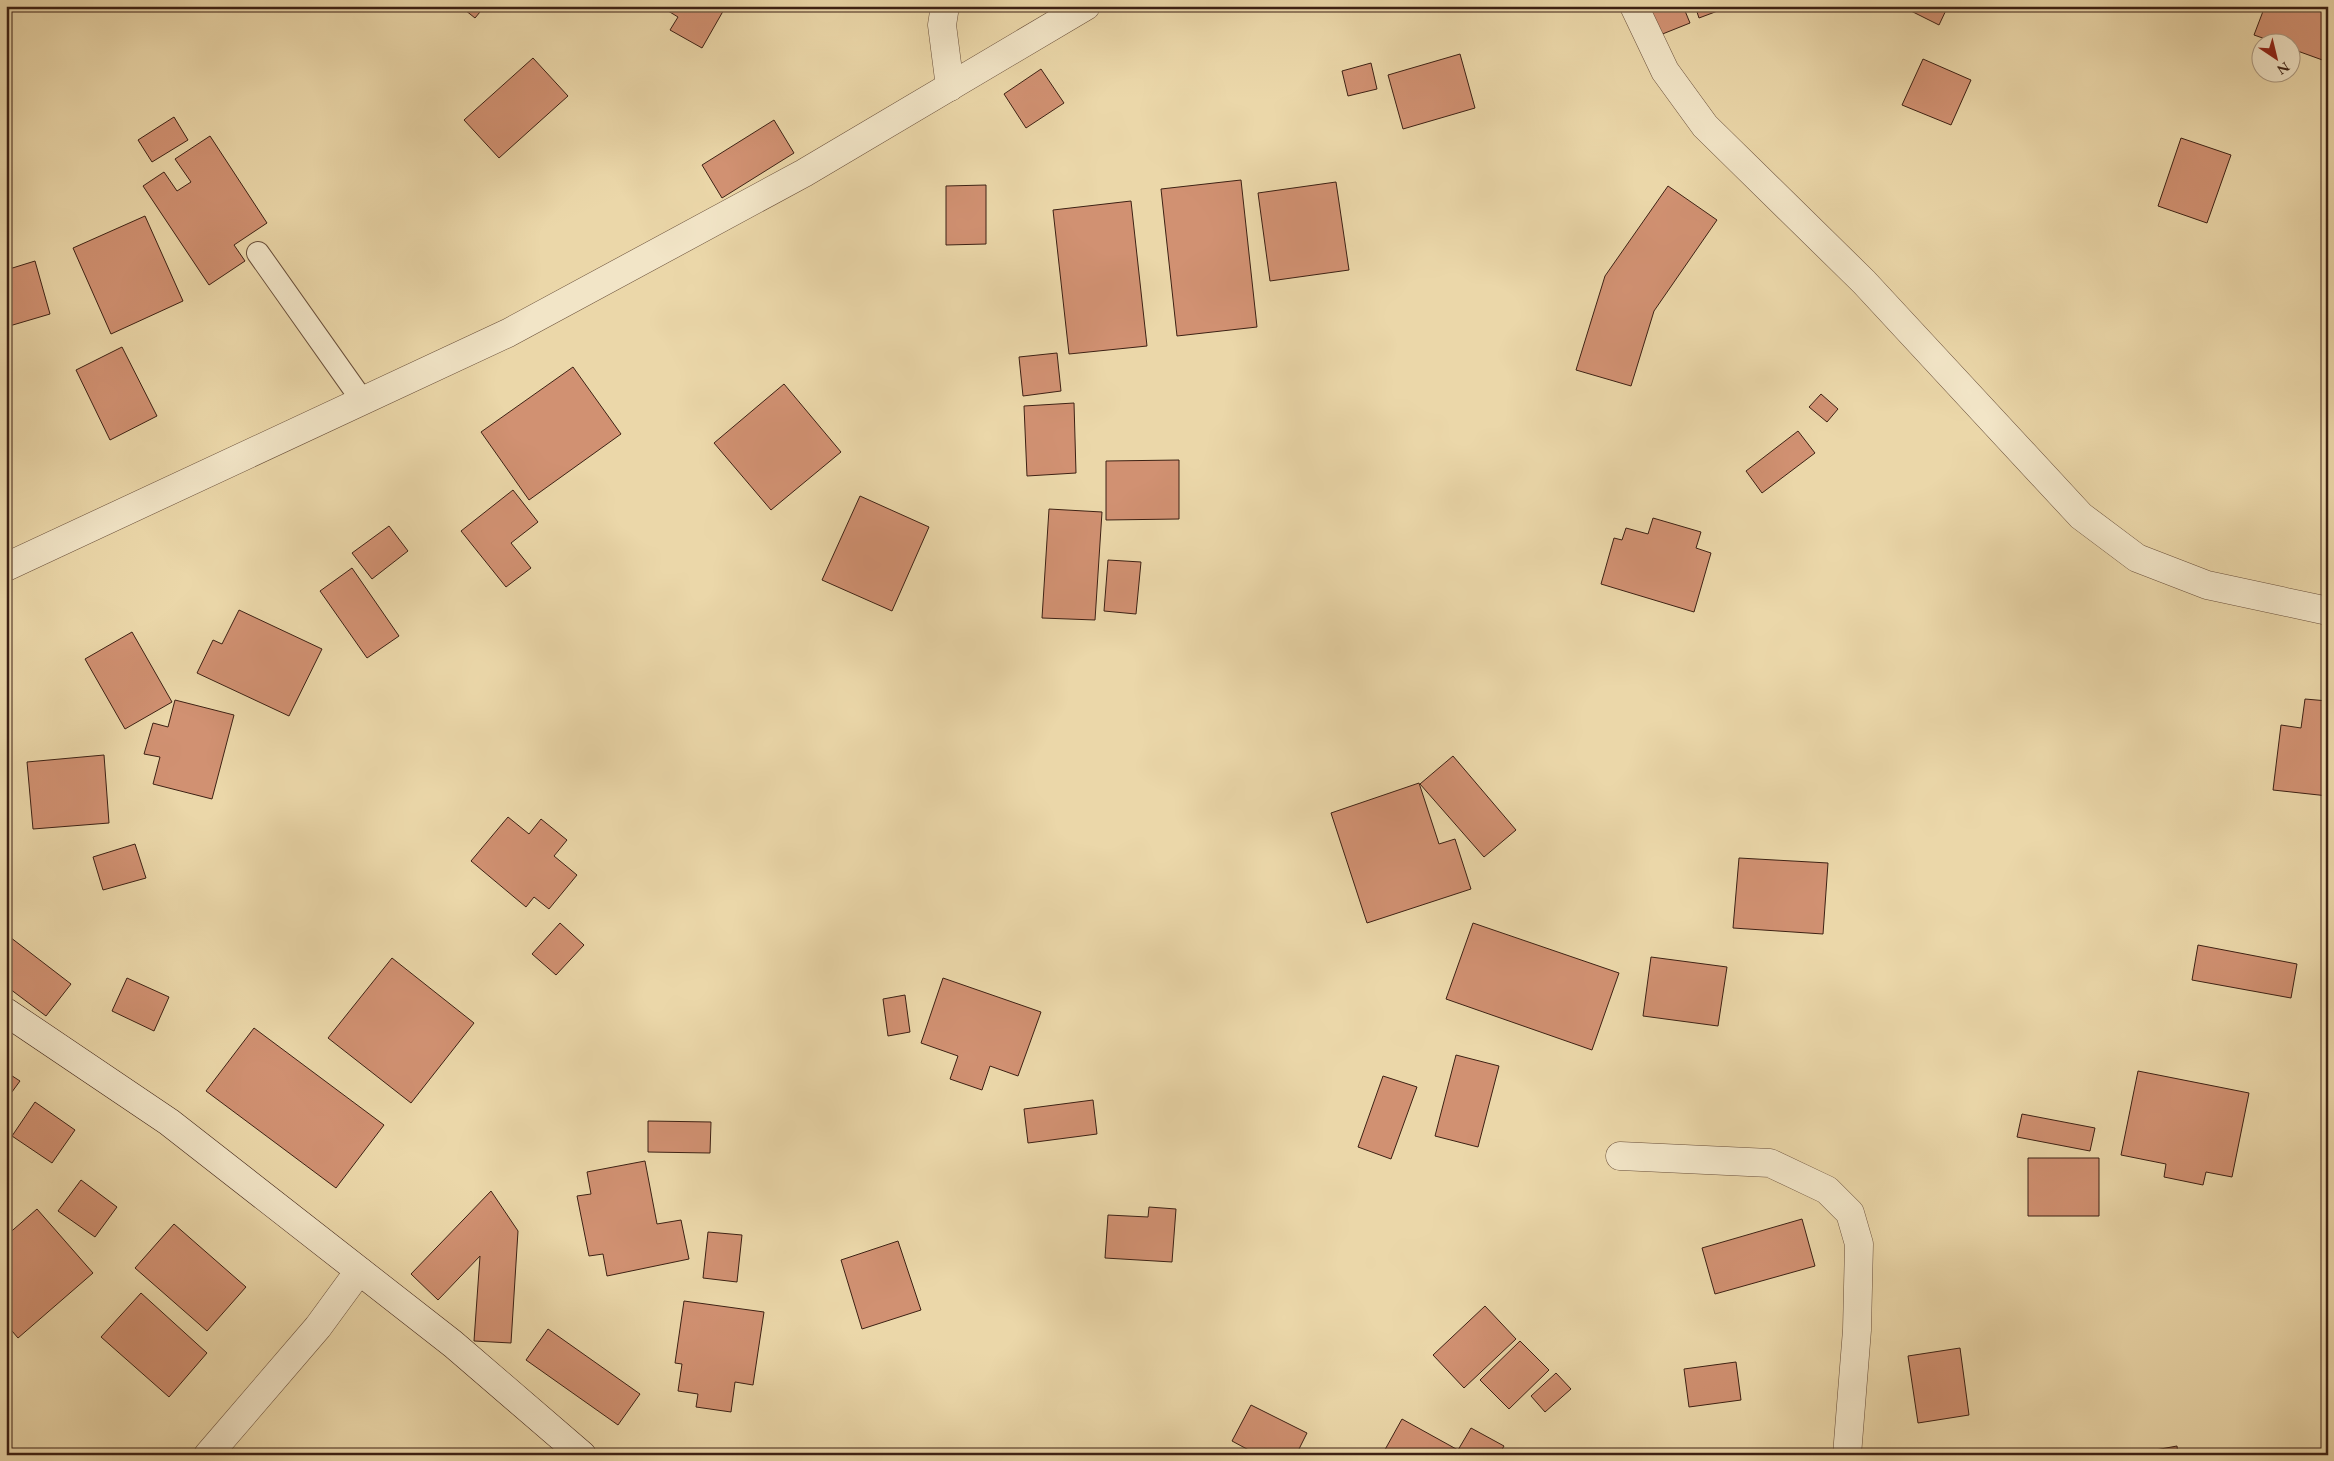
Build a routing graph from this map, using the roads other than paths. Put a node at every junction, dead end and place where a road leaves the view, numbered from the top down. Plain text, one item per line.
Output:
1 (945, 6) edge
2 (1086, 6) edge
3 (1634, 6) edge
4 (950, 87) junction
5 (258, 253) dead end
6 (362, 400) junction
7 (6, 567) edge
8 (2328, 611) edge
9 (6, 1012) edge
10 (1620, 1156) dead end
11 (360, 1271) junction
12 (208, 1455) edge
13 (582, 1455) edge
14 (1847, 1455) edge

1 - 4 street
2 - 4 street
3 - 8 street
4 - 6 street
5 - 6 lane
6 - 7 street
9 - 11 street
10 - 14 street
11 - 12 street
11 - 13 street

